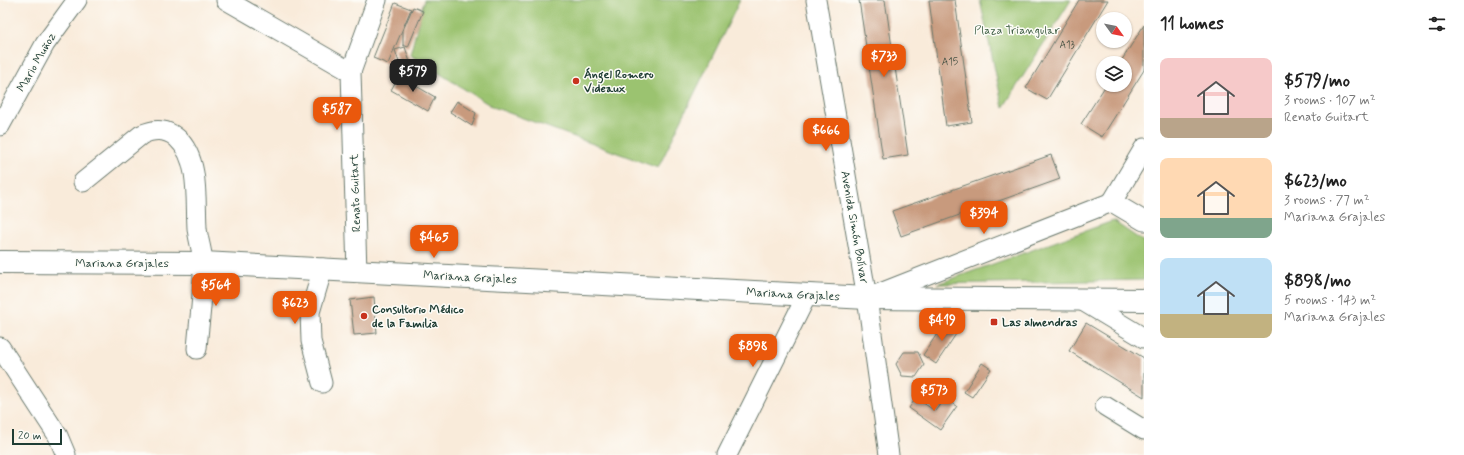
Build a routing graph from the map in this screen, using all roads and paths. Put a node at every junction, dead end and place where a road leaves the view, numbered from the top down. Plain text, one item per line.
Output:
1 (76, 0) edge
2 (226, 0) edge
3 (377, 0) edge
4 (816, 0) edge
5 (351, 72) junction
6 (0, 126) edge
7 (1144, 148) edge
8 (83, 182) dead end
9 (1112, 202) junction
10 (1144, 221) edge
11 (0, 262) edge
12 (204, 263) junction
13 (322, 268) junction
14 (357, 272) junction
15 (807, 295) junction
16 (867, 298) junction
17 (1081, 300) junction
18 (1144, 300) edge
19 (1144, 338) edge
20 (0, 347) edge
21 (197, 349) dead end
22 (322, 383) dead end
23 (1105, 406) dead end
24 (1144, 430) edge
25 (66, 455) edge
26 (727, 455) edge
27 (889, 455) edge

1 - 6 street, Mario Muñoz
2 - 5 street
3 - 5 street, Renato Guitart
4 - 16 street, Avenida Simón Bolívar
5 - 14 street, Renato Guitart
7 - 9 street
8 - 12 street
9 - 10 street
9 - 16 street, Mariana Grajales
11 - 12 main road, Mariana Grajales
12 - 13 main road, Mariana Grajales
12 - 21 street
13 - 14 main road, Mariana Grajales
13 - 22 street
14 - 15 main road, Mariana Grajales
15 - 16 main road, Mariana Grajales
15 - 26 street
16 - 17 main road, Mariana Grajales
16 - 27 street, Avenida Simón Bolívar
17 - 18 main road, Mariana Grajales
17 - 19 street
20 - 25 street
23 - 24 street

